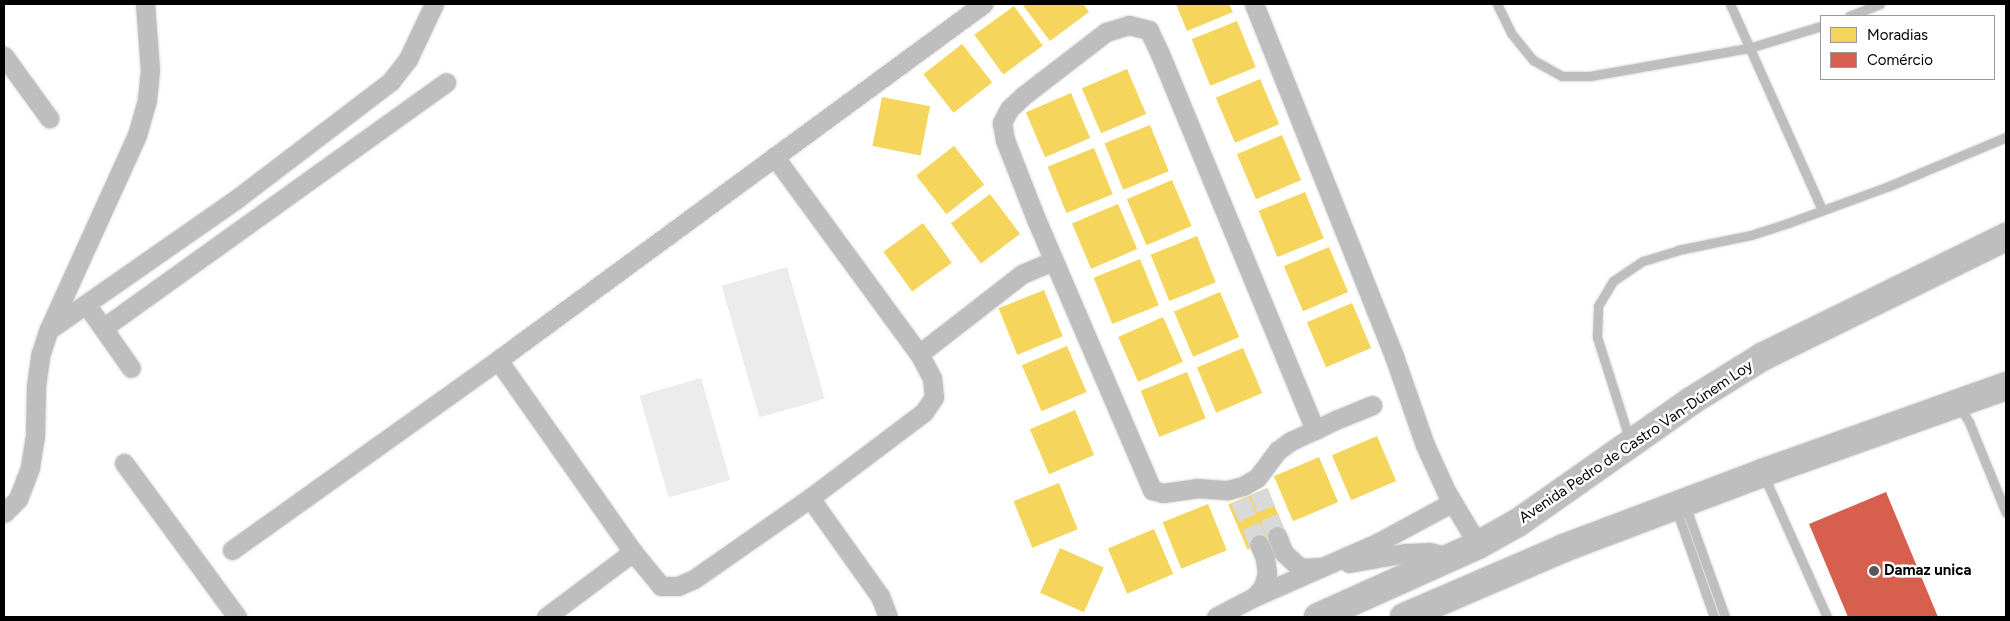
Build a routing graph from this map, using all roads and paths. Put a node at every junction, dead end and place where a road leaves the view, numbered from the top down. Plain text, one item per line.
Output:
1 (145, 4) edge
2 (434, 4) edge
3 (982, 4) edge
4 (1254, 4) edge
5 (1496, 4) edge
6 (1730, 4) edge
7 (1880, 4) edge
8 (1852, 15) edge
9 (1820, 26) edge
10 (1749, 48) junction
11 (4, 59) edge
12 (446, 82) dead end
13 (50, 118) dead end
14 (2006, 137) edge
15 (774, 156) junction
16 (1822, 210) junction
17 (2006, 237) edge
18 (2006, 247) edge
19 (1969, 254) junction
20 (1053, 261) junction
21 (86, 304) junction
22 (103, 328) junction
23 (49, 329) junction
24 (919, 354) junction
25 (498, 360) junction
26 (131, 368) dead end
27 (2006, 386) edge
28 (1957, 404) junction
29 (1372, 405) dead end
30 (1315, 430) junction
31 (1631, 443) junction
32 (124, 463) dead end
33 (1762, 473) junction
34 (810, 498) junction
35 (1453, 502) junction
36 (1679, 505) junction
37 (4, 513) edge
38 (2006, 513) edge
39 (1277, 536) tunnel mouth
40 (1259, 544) tunnel mouth
41 (1478, 545) junction
42 (232, 550) dead end
43 (633, 552) junction
44 (1449, 557) junction
45 (1325, 566) junction
46 (1254, 597) junction
47 (237, 617) edge
48 (546, 617) edge
49 (888, 617) edge
50 (1216, 617) edge
51 (1318, 617) edge
52 (1404, 617) edge
53 (1714, 617) edge
54 (1725, 617) edge
55 (1827, 617) edge

1 - 23 street
2 - 21 street
3 - 15 street
4 - 35 street
5 - 10 lane
6 - 10 lane
7 - 8 lane
9 - 10 lane
10 - 16 lane
11 - 13 street
12 - 22 street
14 - 16 lane
15 - 24 street
15 - 25 street
16 - 31 lane
17 - 19 highway, Avenida Pedro de Castro Van-Dúnem Loy
18 - 19 highway
19 - 31 highway, Avenida Pedro de Castro Van-Dúnem Loy
20 - 24 street
20 - 30 street
20 - 30 street
21 - 22 street
21 - 23 street
22 - 26 street
23 - 37 street
24 - 34 street
25 - 42 street
25 - 43 street
27 - 28 highway
28 - 33 highway
28 - 38 lane
29 - 30 street
31 - 41 highway, Avenida Pedro de Castro Van-Dúnem Loy
32 - 47 street
33 - 36 highway
33 - 55 lane
34 - 43 street
34 - 49 street
35 - 41 street
35 - 45 street
36 - 52 highway
36 - 53 lane
36 - 54 lane
39 - 45 street
40 - 46 street
41 - 44 highway, Avenida Pedro de Castro Van-Dúnem Loy
43 - 48 street
44 - 45 street
44 - 51 highway, Avenida Pedro de Castro Van-Dúnem Loy
45 - 46 street
46 - 50 street

